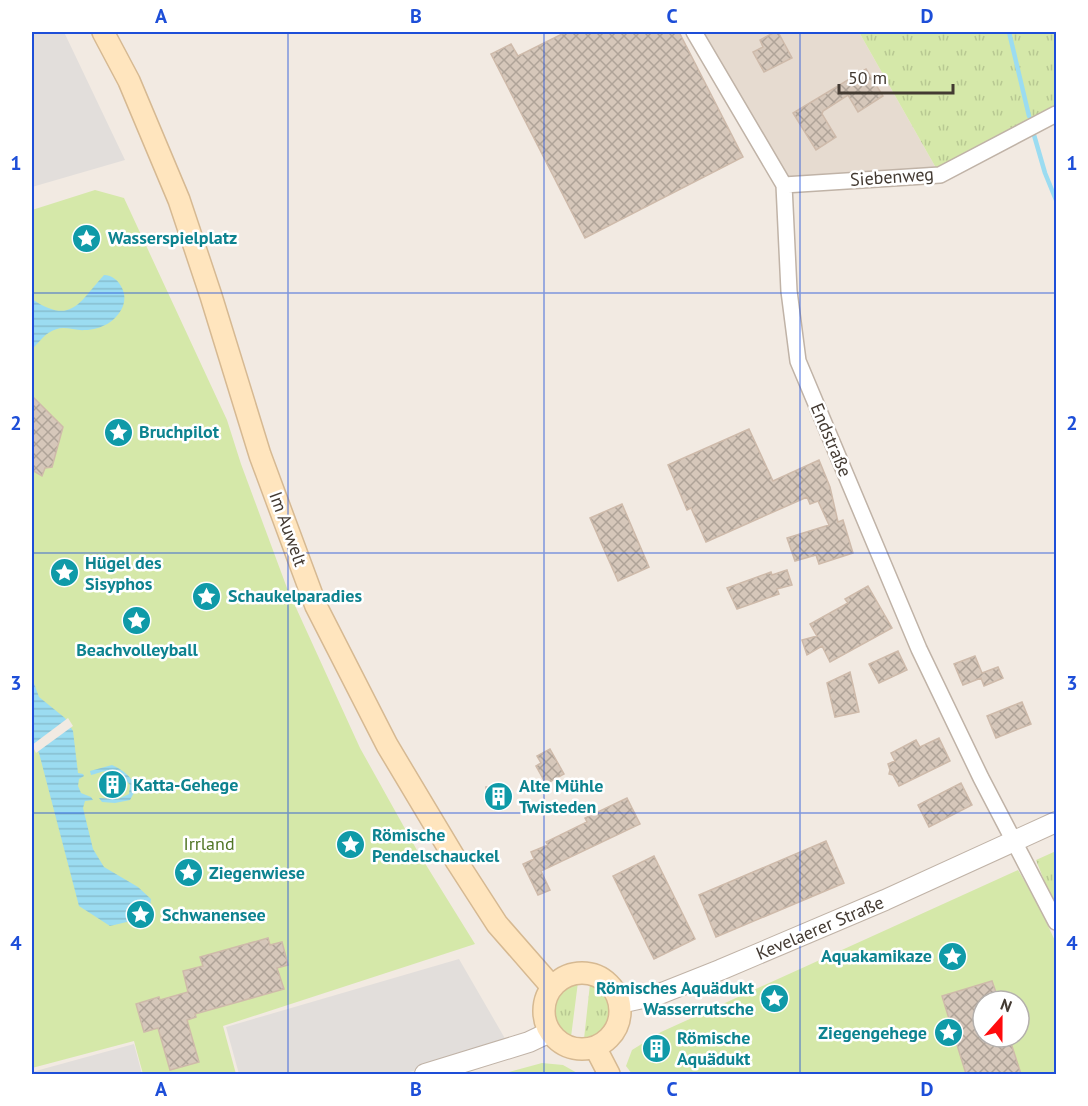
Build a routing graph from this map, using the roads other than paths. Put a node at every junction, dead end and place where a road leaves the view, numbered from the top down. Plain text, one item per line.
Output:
1 (103, 32) edge
2 (694, 32) edge
3 (1056, 114) edge
4 (784, 185) junction
5 (1056, 822) edge
6 (1015, 840) junction
7 (1056, 922) edge
8 (552, 987) junction
9 (620, 1004) junction
10 (550, 1032) junction
11 (595, 1047) junction
12 (425, 1074) edge
13 (609, 1074) edge

1 - 8 main road, Im Auwelt
2 - 4 street, Endstraße
3 - 4 street, Siebenweg
4 - 6 street, Endstraße
5 - 6 street, Kevelaerer Straße
6 - 7 street
6 - 9 street, Kevelaerer Straße
8 - 9 main road
8 - 10 main road
9 - 11 main road
10 - 11 main road
10 - 12 street
11 - 13 main road

